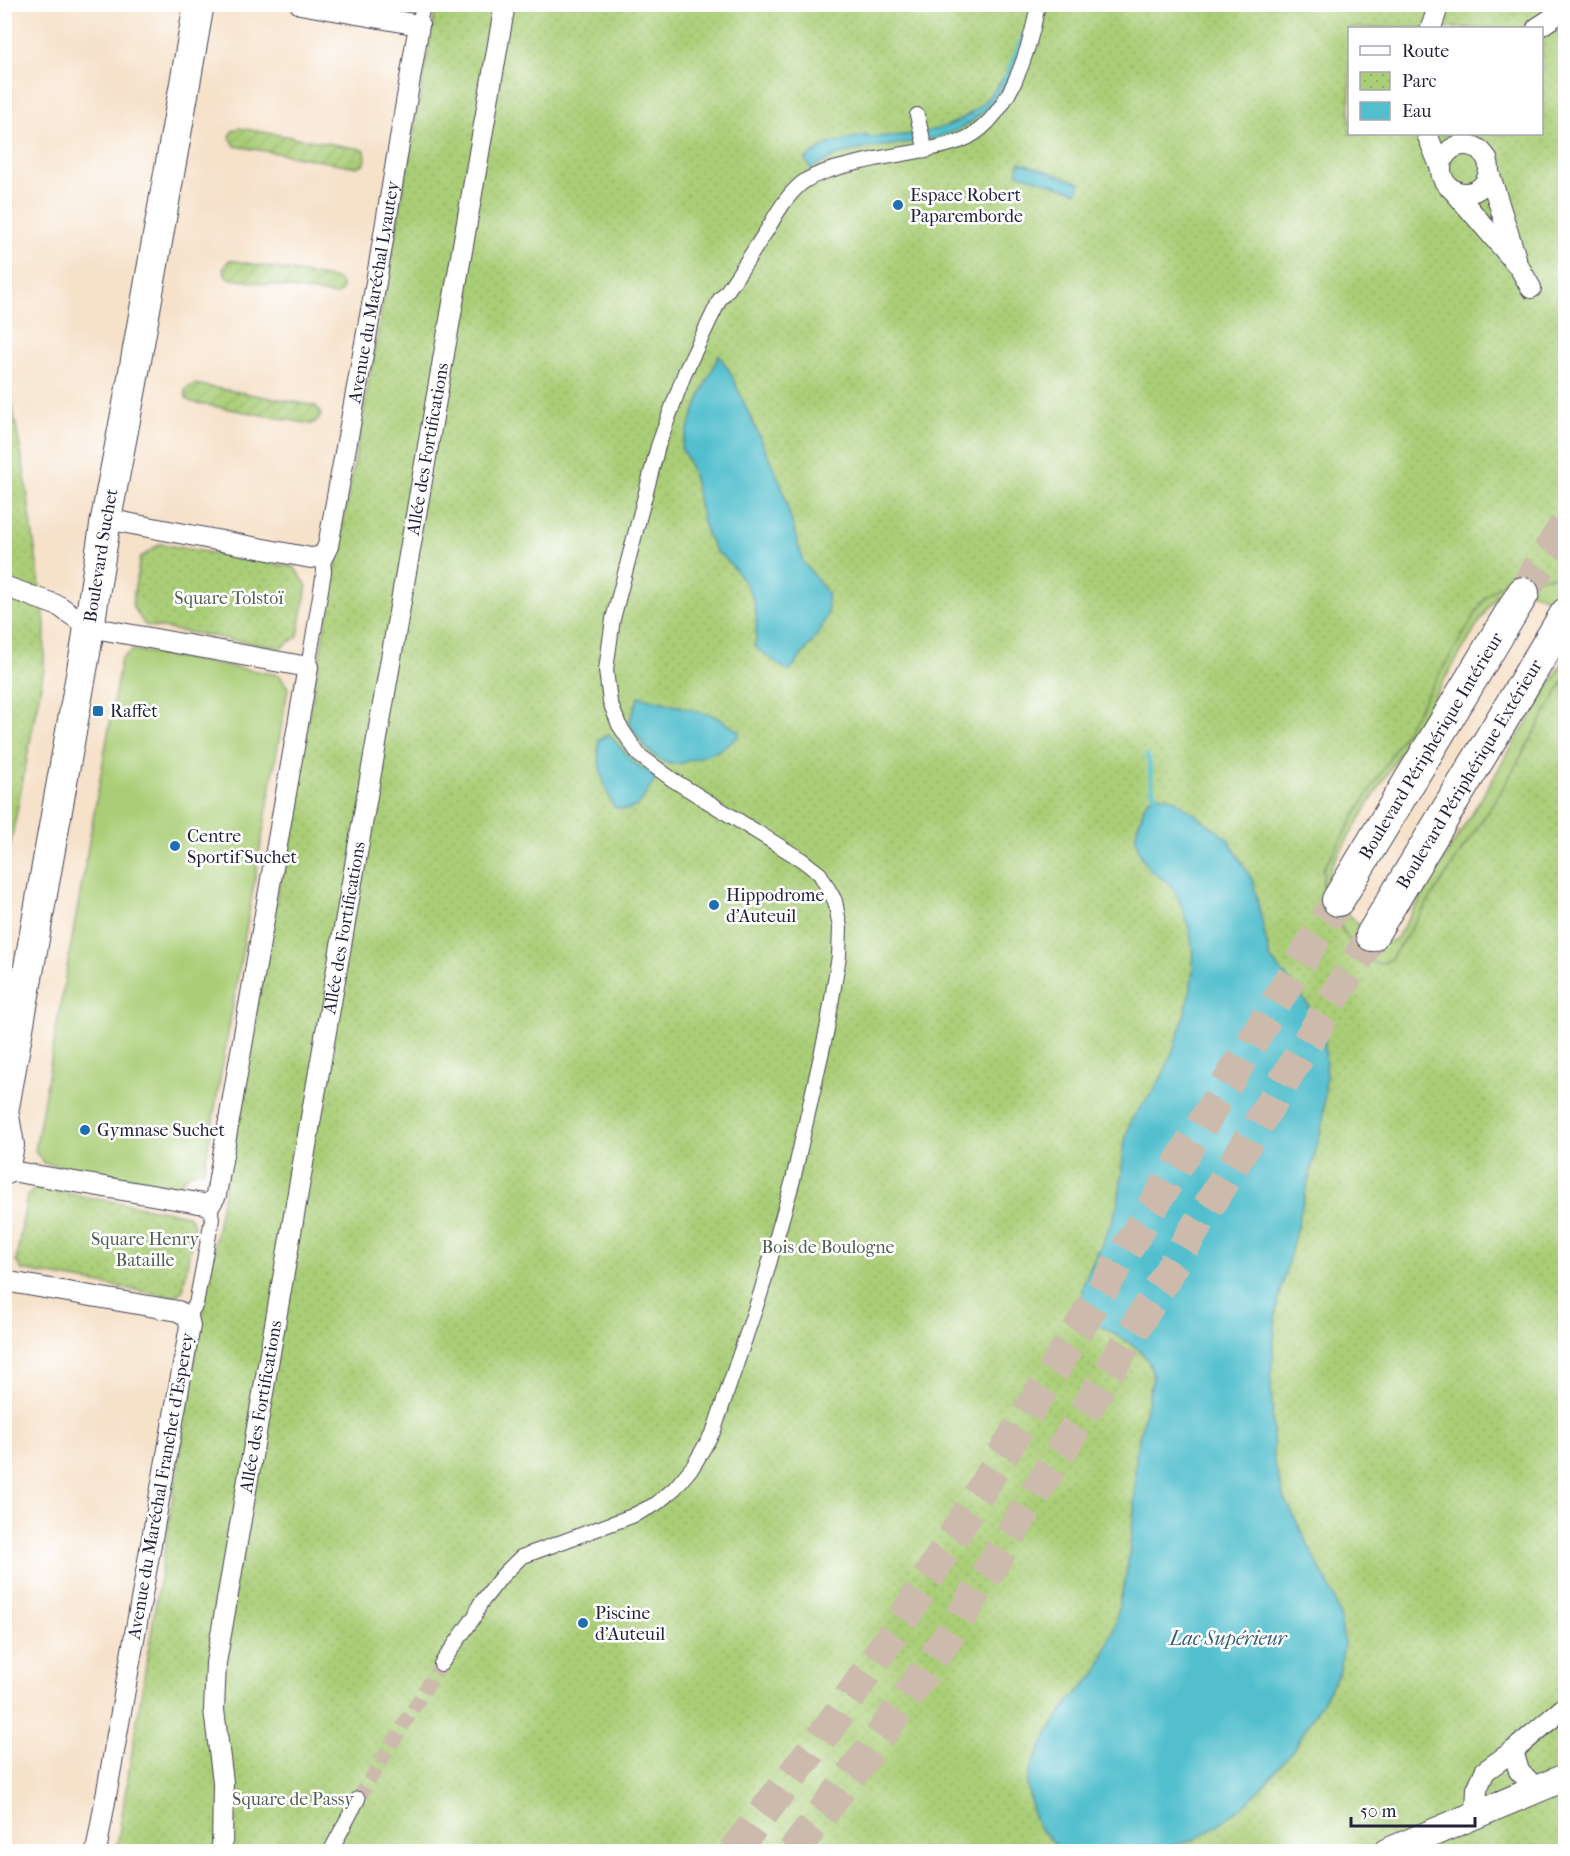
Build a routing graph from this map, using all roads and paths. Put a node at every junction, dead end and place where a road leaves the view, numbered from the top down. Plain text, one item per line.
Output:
1 (199, 4) edge
2 (300, 4) edge
3 (423, 4) edge
4 (505, 4) edge
5 (1038, 4) edge
6 (1439, 4) edge
7 (1566, 9) edge
8 (419, 25) junction
9 (1432, 27) edge
10 (1539, 27) edge
11 (917, 115) dead end
12 (1427, 135) edge
13 (1478, 135) edge
14 (926, 151) junction
15 (1487, 164) junction
16 (1441, 169) junction
17 (1452, 189) junction
18 (1519, 267) junction
19 (1531, 288) dead end
20 (106, 519) junction
21 (322, 556) junction
22 (4, 586) edge
23 (1523, 593) tunnel mouth
24 (1566, 614) edge
25 (89, 627) junction
26 (308, 667) junction
27 (1338, 900) tunnel mouth
28 (1372, 935) tunnel mouth
29 (4, 1107) edge
30 (4, 1116) edge
31 (4, 1170) edge
32 (210, 1205) junction
33 (4, 1281) edge
34 (188, 1317) junction
35 (441, 1664) tunnel mouth
36 (1566, 1706) edge
37 (1513, 1751) junction
38 (1566, 1777) edge
39 (1537, 1789) junction
40 (358, 1799) tunnel mouth
41 (1476, 1813) junction
42 (96, 1851) edge
43 (222, 1851) edge
44 (330, 1851) edge
45 (1387, 1851) edge

1 - 20 main road, Boulevard Suchet
2 - 8 street
3 - 8 street
4 - 43 street, Allée des Fortifications
5 - 14 street
6 - 9 street
7 - 10 street
8 - 21 street, Avenue du Maréchal Lyautey
11 - 14 street
12 - 16 street
13 - 15 street
14 - 35 street
15 - 16 street
15 - 17 street
15 - 18 street
16 - 17 street
17 - 18 street
18 - 19 street
20 - 21 street
20 - 25 main road, Boulevard Suchet
21 - 26 street, Avenue du Maréchal Franchet d'Esperey
22 - 25 street
23 - 27 highway, Boulevard Périphérique Intérieur
24 - 28 highway, Boulevard Périphérique Extérieur
25 - 26 street
25 - 29 main road, Boulevard Suchet
26 - 32 street, Avenue du Maréchal Franchet d'Esperey
30 - 31 main road
31 - 32 street
32 - 34 street, Avenue du Maréchal Franchet d'Esperey
33 - 34 street
34 - 42 street, Avenue du Maréchal Franchet d'Esperey
36 - 37 street
37 - 39 street
37 - 41 street
38 - 39 main road
39 - 41 main road
40 - 44 street
41 - 45 main road

